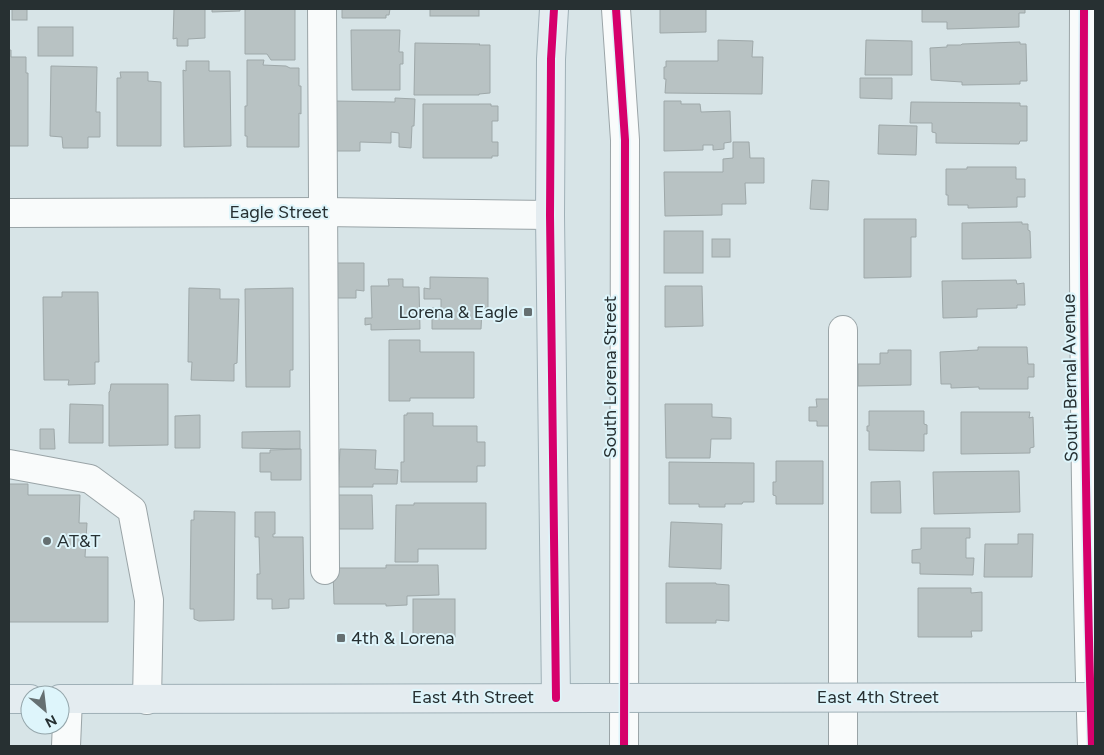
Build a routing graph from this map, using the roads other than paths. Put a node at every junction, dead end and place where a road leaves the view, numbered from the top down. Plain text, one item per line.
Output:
1 (322, 9) edge
2 (554, 9) edge
3 (616, 9) edge
4 (1084, 9) edge
5 (1089, 206) edge
6 (323, 212) junction
7 (9, 213) edge
8 (550, 215) junction
9 (843, 330) dead end
10 (9, 464) edge
11 (325, 570) dead end
12 (1095, 697) edge
13 (556, 698) junction
14 (70, 699) edge
15 (147, 700) junction
16 (624, 746) edge
17 (843, 746) edge
18 (1092, 746) edge

1 - 6 street
2 - 8 main road
3 - 16 street, South Lorena Street
4 - 5 street, South Bernal Avenue
5 - 18 street, South Bernal Avenue
6 - 7 street, Eagle Street
6 - 8 street, Eagle Street
6 - 11 street
8 - 13 main road
9 - 17 street
10 - 15 street
12 - 13 main road, East 4th Street, bridge
13 - 15 main road, East 4th Street
14 - 15 main road, East 4th Street

